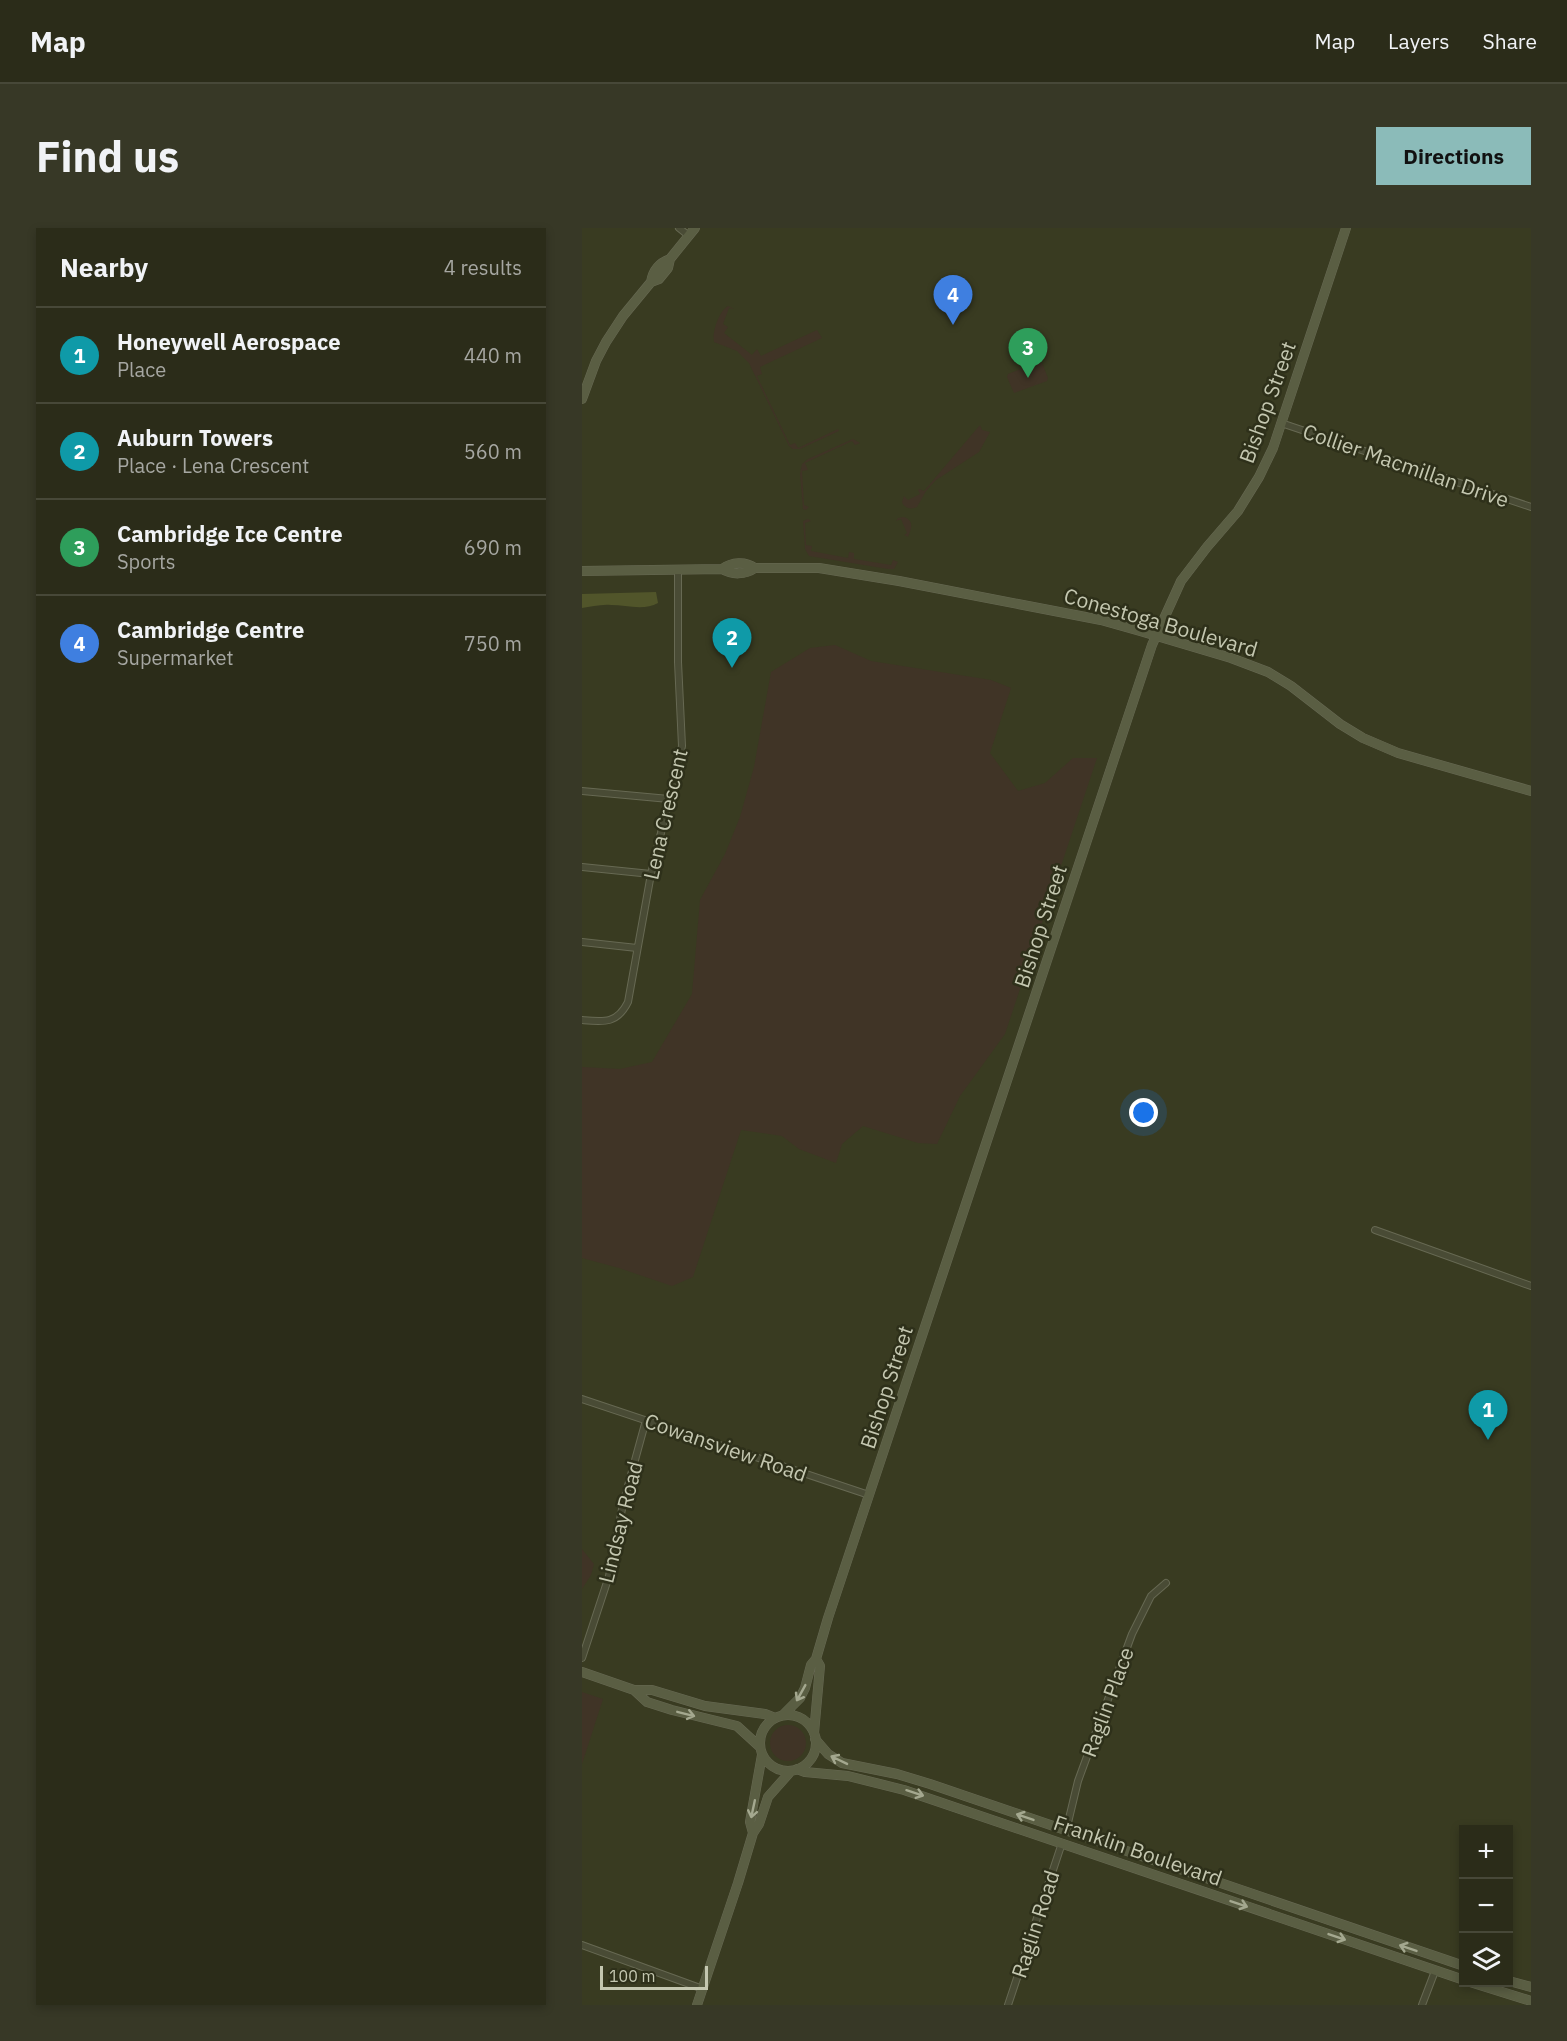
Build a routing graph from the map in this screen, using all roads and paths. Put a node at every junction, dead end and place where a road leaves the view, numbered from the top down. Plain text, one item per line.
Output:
1 (679, 228) edge
2 (1346, 228) edge
3 (692, 232) edge
4 (582, 399) edge
5 (1281, 423) junction
6 (1531, 507) edge
7 (678, 570) junction
8 (582, 571) edge
9 (1156, 636) junction
10 (582, 791) edge
11 (1531, 791) edge
12 (669, 799) junction
13 (582, 867) edge
14 (651, 874) junction
15 (582, 942) edge
16 (637, 948) junction
17 (582, 1020) edge
18 (1375, 1230) dead end
19 (1531, 1286) edge
20 (582, 1399) edge
21 (646, 1420) junction
22 (869, 1495) junction
23 (1166, 1583) dead end
24 (582, 1658) edge
25 (816, 1659) junction
26 (582, 1672) edge
27 (634, 1690) junction
28 (779, 1717) junction
29 (814, 1736) junction
30 (761, 1751) junction
31 (794, 1770) junction
32 (1066, 1831) junction
33 (753, 1833) junction
34 (1062, 1843) junction
35 (582, 1945) edge
36 (1459, 1964) edge
37 (1435, 1971) junction
38 (1459, 1978) edge
39 (1513, 1982) edge
40 (1484, 1987) edge
41 (1531, 1988) edge
42 (703, 1989) junction
43 (1531, 2001) edge
44 (697, 2005) edge
45 (1008, 2005) edge
46 (1422, 2005) edge

1 - 3 street
2 - 5 main road, Bishop Street
3 - 4 main road
5 - 6 street, Collier Macmillan Drive
5 - 9 main road, Bishop Street
7 - 8 main road, Conestoga Boulevard
7 - 9 main road, Conestoga Boulevard
7 - 12 street, Lena Crescent
9 - 11 main road, Conestoga Boulevard
9 - 22 main road, Bishop Street
10 - 12 street
12 - 14 street, Lena Crescent
13 - 14 street
14 - 16 street, Lena Crescent
15 - 16 street
16 - 17 street, Lena Crescent
18 - 19 street
20 - 21 street, Cowansview Road
21 - 22 street, Cowansview Road
21 - 24 street, Lindsay Road
22 - 25 main road, Bishop Street
23 - 32 street, Raglin Place
25 -> 28 main road, Bishop Street
25 - 29 main road, Bishop Street
26 - 27 main road
27 - 28 main road
27 -> 30 main road
28 - 29 main road
28 - 30 main road
29 - 31 main road
32 -> 29 main road, Franklin Boulevard
30 - 31 main road
30 -> 33 main road
31 - 33 main road
31 -> 34 main road, Franklin Boulevard
36 -> 32 main road, Franklin Boulevard
33 - 42 main road
34 -> 37 main road, Franklin Boulevard
34 - 45 street, Raglin Road
35 - 42 street
37 - 38 main road, Franklin Boulevard
37 - 46 street
39 - 41 main road
40 - 43 main road
42 - 44 main road

